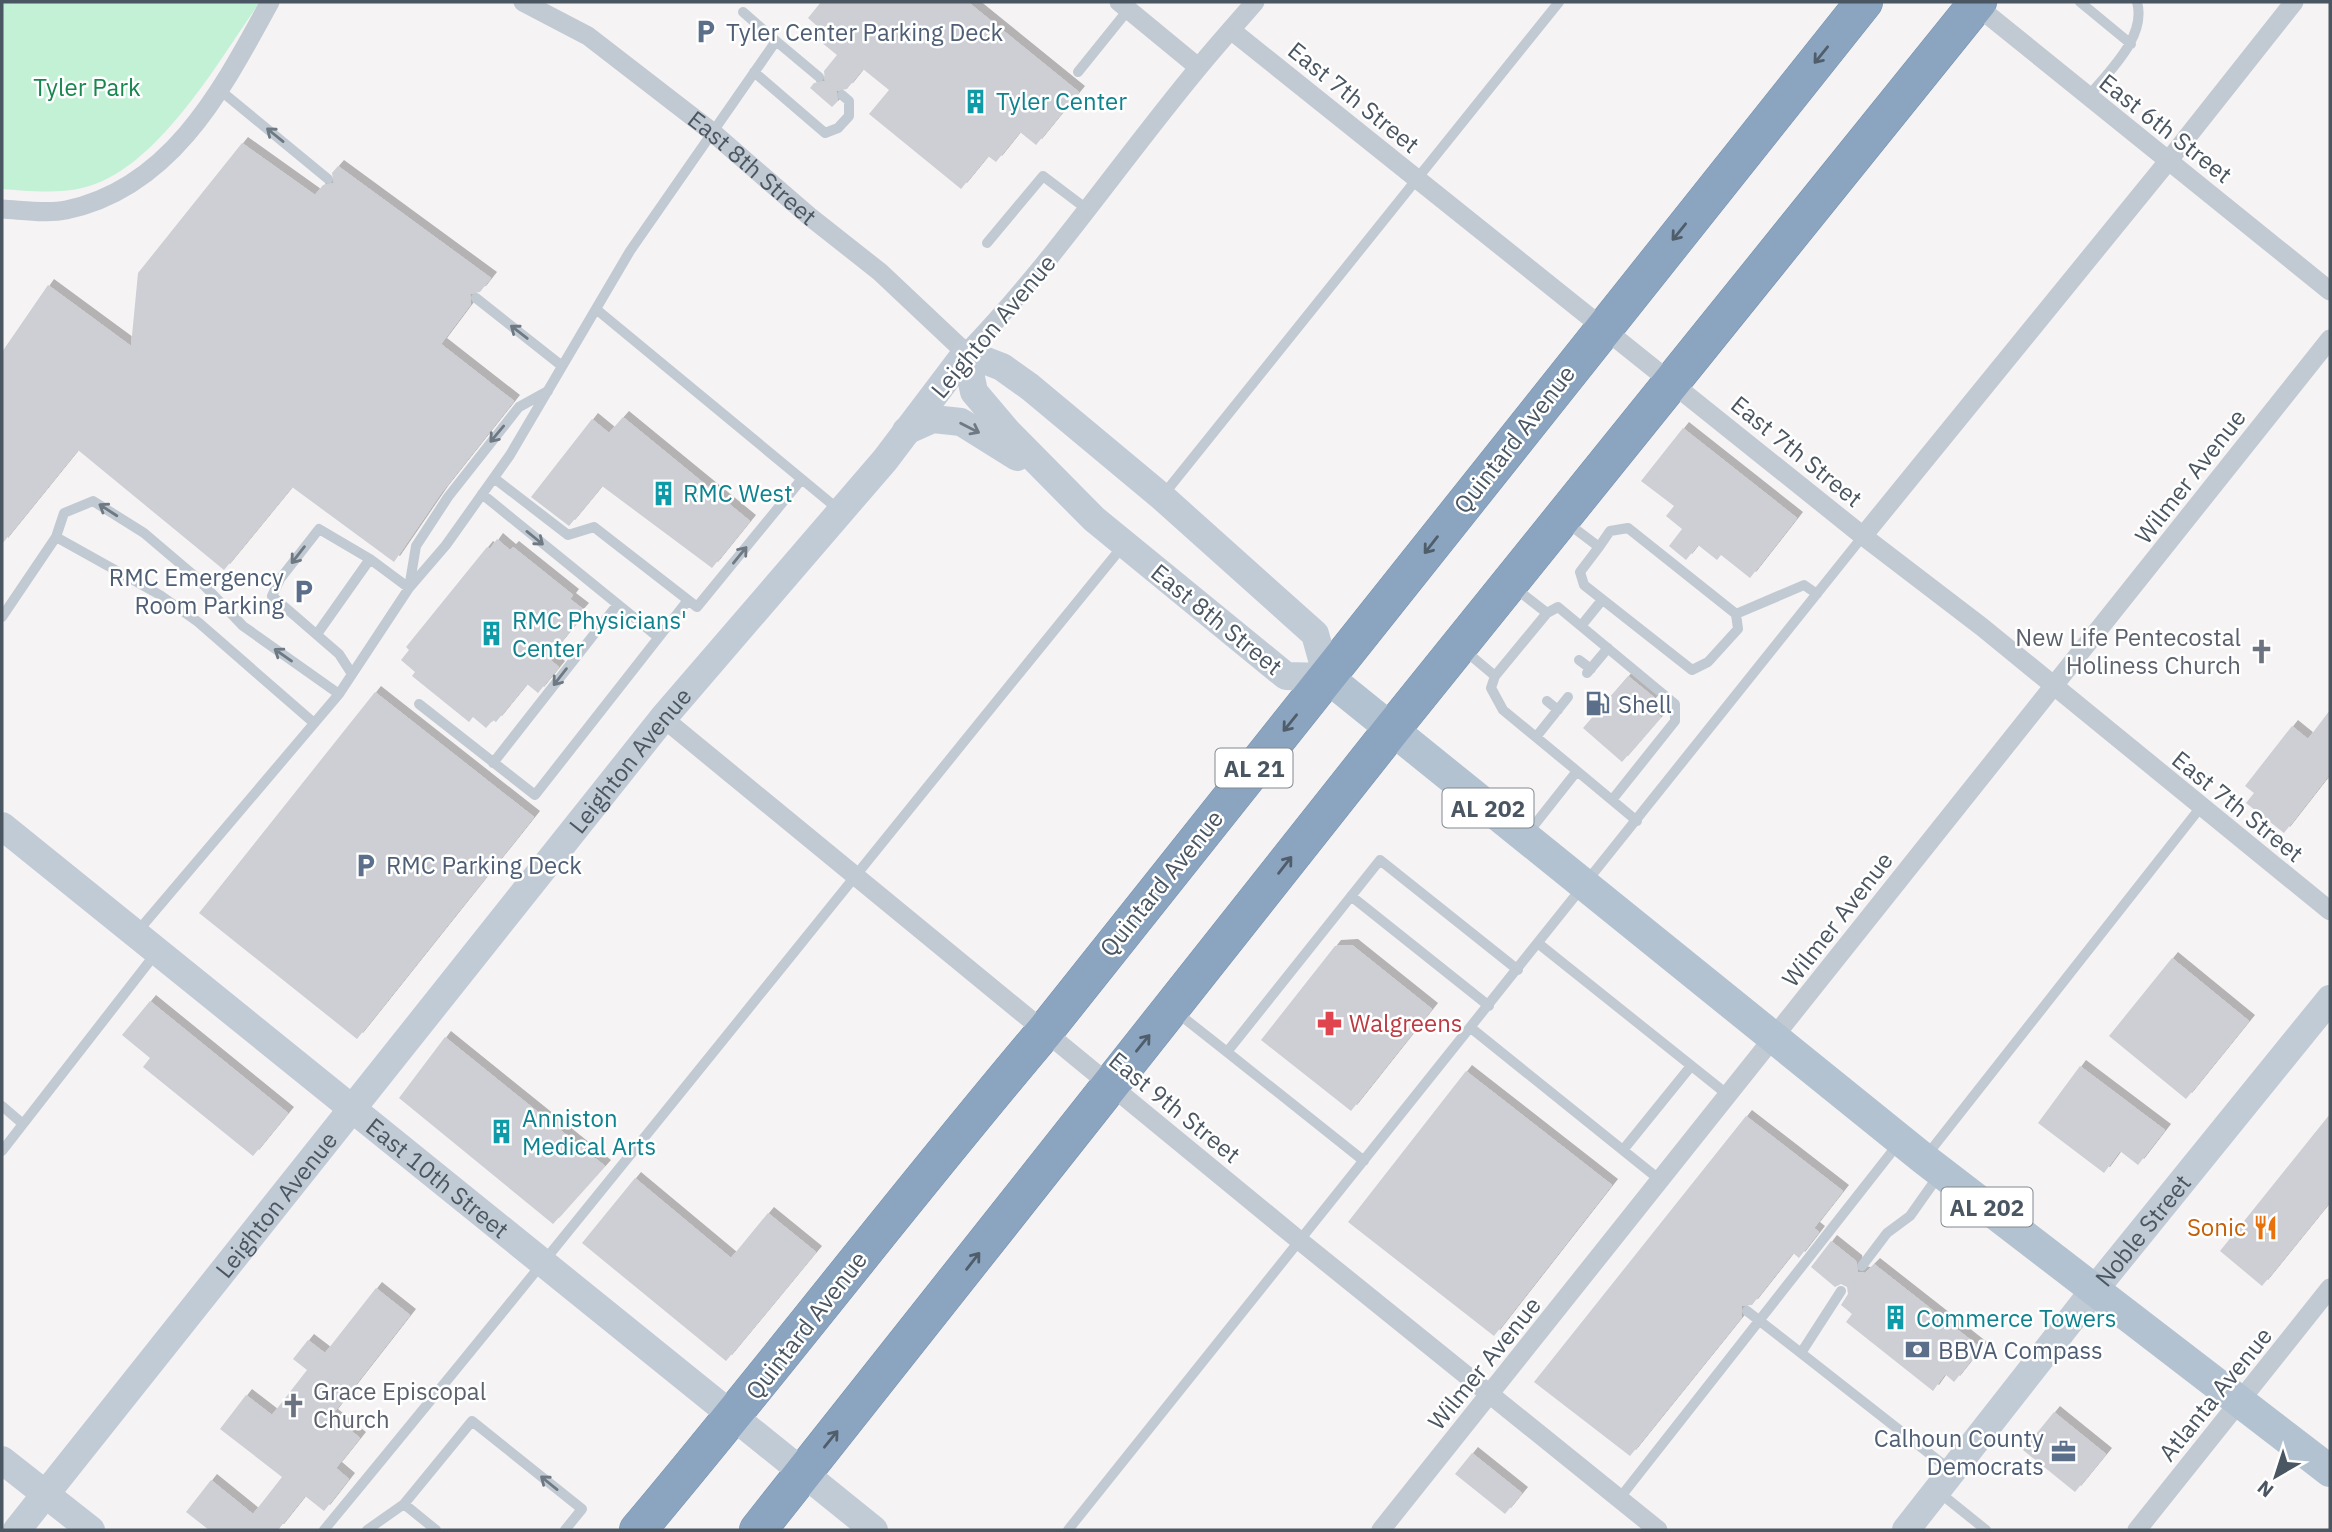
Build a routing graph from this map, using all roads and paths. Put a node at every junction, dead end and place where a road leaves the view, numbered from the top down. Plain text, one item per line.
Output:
1 (270, 2) edge
2 (523, 2) edge
3 (1255, 2) edge
4 (1559, 2) edge
5 (1864, 2) edge
6 (2080, 2) edge
7 (2137, 2) edge
8 (2294, 2) edge
9 (1975, 3) edge
10 (1123, 6) edge
11 (743, 12) dead end
12 (1231, 30) junction
13 (776, 41) junction
14 (2131, 44) junction
15 (1198, 67) junction
16 (754, 72) junction
17 (1078, 72) dead end
18 (819, 76) dead end
19 (221, 91) junction
20 (842, 95) dead end
21 (2088, 97) junction
22 (711, 131) junction
23 (2169, 160) junction
24 (1415, 177) junction
25 (328, 179) dead end
26 (2, 209) edge
27 (1088, 211) junction
28 (987, 243) dead end
29 (2330, 291) edge
30 (476, 298) dead end
31 (596, 309) junction
32 (1603, 327) junction
33 (2330, 339) edge
34 (966, 353) junction
35 (562, 366) junction
36 (1671, 381) junction
37 (548, 391) junction
38 (906, 431) junction
39 (494, 478) junction
40 (801, 480) junction
41 (1061, 485) junction
42 (482, 494) junction
43 (1162, 497) junction
44 (841, 511) junction
45 (1563, 520) junction
46 (1863, 536) junction
47 (56, 537) junction
48 (1124, 544) junction
49 (1599, 547) junction
50 (370, 559) junction
51 (1510, 583) junction
52 (409, 588) junction
53 (1817, 594) junction
54 (688, 600) junction
55 (1602, 600) junction
56 (617, 604) junction
57 (1547, 612) junction
58 (1736, 614) junction
59 (2, 617) edge
60 (1581, 626) junction
61 (317, 634) junction
62 (658, 637) junction
63 (1460, 646) junction
64 (1608, 648) junction
65 (1579, 660) dead end
66 (352, 674) junction
67 (1495, 676) junction
68 (1327, 677) junction
69 (2054, 689) junction
70 (338, 694) junction
71 (1568, 697) dead end
72 (1547, 701) dead end
73 (419, 704) dead end
74 (1558, 710) junction
75 (663, 718) junction
76 (314, 723) junction
77 (1392, 729) junction
78 (1536, 737) junction
79 (493, 763) junction
80 (1577, 771) junction
81 (1612, 800) junction
82 (2200, 808) junction
83 (1637, 821) junction
84 (2, 826) edge
85 (1524, 838) junction
86 (855, 874) junction
87 (1585, 887) junction
88 (1352, 896) junction
89 (2330, 911) edge
90 (135, 934) junction
91 (1539, 944) junction
92 (157, 952) junction
93 (1518, 970) junction
94 (2330, 999) edge
95 (1489, 1006) junction
96 (1172, 1008) junction
97 (1471, 1028) junction
98 (1045, 1031) junction
99 (1774, 1038) junction
100 (1227, 1052) junction
101 (1691, 1066) junction
102 (1110, 1085) junction
103 (1728, 1096) junction
104 (2, 1106) edge
105 (351, 1108) junction
106 (23, 1124) junction
107 (1623, 1150) junction
108 (2, 1151) edge
109 (1923, 1156) junction
110 (1364, 1161) junction
111 (1661, 1181) junction
112 (1300, 1241) junction
113 (544, 1264) junction
114 (1862, 1266) dead end
115 (2330, 1288) edge
116 (2095, 1289) junction
117 (1841, 1291) dead end
118 (1747, 1311) dead end
119 (1759, 1320) junction
120 (1801, 1353) junction
121 (1491, 1395) junction
122 (2239, 1402) junction
123 (733, 1417) junction
124 (2, 1461) edge
125 (2330, 1471) edge
126 (804, 1474) junction
127 (1944, 1481) junction
128 (45, 1494) junction
129 (1619, 1499) junction
130 (404, 1504) junction
131 (17, 1530) edge
132 (91, 1530) edge
133 (324, 1530) edge
134 (367, 1530) edge
135 (436, 1530) edge
136 (565, 1530) edge
137 (638, 1530) edge
138 (758, 1530) edge
139 (874, 1530) edge
140 (1068, 1530) edge
141 (1381, 1530) edge
142 (1658, 1530) edge
143 (1906, 1530) edge
144 (1986, 1530) edge
145 (2137, 1530) edge

1 - 19 street
2 - 22 street, East 8th Street
3 - 12 street, Leighton Avenue
4 - 24 lane
5 -> 32 highway, Quintard Avenue / AL 21
6 - 14 lane
7 - 14 lane
8 - 23 street
9 - 21 street, East 6th Street
9 - 36 highway
10 - 15 street
10 - 17 lane
11 - 13 lane
12 - 15 street, Leighton Avenue
12 - 24 street, East 7th Street
13 - 16 lane
13 - 18 lane
14 - 21 lane
15 - 27 street, Leighton Avenue
16 - 20 lane
16 - 22 lane
25 -> 19 lane
19 - 26 street
21 - 23 street, East 6th Street
22 - 31 lane
22 - 34 street, East 8th Street
23 - 29 street, East 6th Street
23 - 46 street
24 - 32 street, East 7th Street
24 - 43 lane
27 - 28 lane
27 - 34 street, Leighton Avenue
35 -> 30 lane
31 - 35 lane
31 - 40 lane
32 - 36 street, East 7th Street
32 -> 68 highway, Quintard Avenue / AL 21
33 - 69 street, Wilmer Avenue
34 - 38 street, Leighton Avenue
34 - 41 street, East 8th Street
34 - 43 street, East 8th Street
35 - 37 lane
36 - 45 highway
36 - 46 street, East 7th Street
37 - 39 lane
37 -> 52 lane
38 -> 41 street
38 - 44 street, Leighton Avenue
39 - 42 lane
39 - 54 lane
40 - 44 lane
54 -> 40 lane
41 - 48 street, East 8th Street
42 - 52 lane
42 -> 56 lane
43 - 68 street, East 8th Street
44 - 75 street, Leighton Avenue
45 - 49 lane
45 - 51 highway
46 - 53 lane
46 - 69 street, East 7th Street
47 - 59 lane
70 -> 47 lane
47 - 76 lane
48 - 68 street, East 8th Street
48 - 86 lane
49 - 55 lane
49 - 58 lane
50 - 52 lane
50 - 61 lane
50 -> 61 lane
51 - 57 lane
51 - 63 highway
52 - 66 lane
53 - 58 lane
53 - 83 lane
54 - 62 lane
55 - 58 lane
55 - 60 lane
56 - 62 lane
56 -> 79 lane
57 - 60 lane
57 - 67 lane
60 - 64 lane
61 - 66 lane
62 - 79 lane
63 - 67 lane
63 - 77 highway
64 - 65 lane
64 - 81 lane
66 - 70 lane
67 - 78 lane
68 - 77 main road, AL 202
68 -> 98 highway, Quintard Avenue / AL 21
69 - 82 street, East 7th Street
69 - 99 street, Wilmer Avenue
70 - 76 lane
71 - 74 lane
72 - 74 lane
73 - 79 lane
74 - 78 lane
75 - 86 street, East 9th Street
75 - 105 street, Leighton Avenue
76 - 90 lane
77 - 85 main road, AL 202
96 -> 77 highway
78 - 80 lane
80 - 81 lane
80 - 85 lane
81 - 83 lane
82 - 89 street, East 7th Street
82 - 109 lane
83 - 87 lane
84 - 90 street, East 10th Street
85 - 87 main road, AL 202
86 - 98 street, East 9th Street
86 - 113 lane
87 - 91 lane
87 - 99 main road, AL 202
88 - 93 lane
88 - 95 lane
88 - 100 lane
90 - 92 street, East 10th Street
91 - 93 lane
91 - 101 lane
92 - 105 street, East 10th Street
92 - 106 lane
93 - 95 lane
94 - 116 street, Noble Street
95 - 97 lane
96 - 100 lane
102 -> 96 highway
97 - 107 lane
97 - 110 lane
98 - 102 street, East 9th Street
98 - 123 highway, Quintard Avenue / AL 21
99 - 103 street, Wilmer Avenue
99 - 109 main road, AL 202
100 - 110 lane
101 - 103 lane
101 - 107 lane
102 - 112 street, East 9th Street
126 -> 102 highway
103 - 111 street, Wilmer Avenue
104 - 106 lane
105 - 113 street, East 10th Street
105 - 128 street, Leighton Avenue
106 - 108 lane
107 - 111 lane
109 - 114 lane
109 - 116 main road, AL 202
109 - 119 lane
110 - 112 lane
111 - 121 street, Wilmer Avenue
112 - 121 street, East 9th Street
112 - 140 lane
113 - 123 street, East 10th Street
113 - 133 lane
115 - 122 street, Atlanta Avenue
116 - 122 main road, AL 202
116 - 127 street, Noble Street
117 - 120 lane
118 - 119 lane
119 - 120 lane
119 - 129 lane
120 - 127 lane
121 - 129 street, East 9th Street
121 - 141 street, Wilmer Avenue
122 - 125 main road, AL 202
122 - 145 street, Atlanta Avenue
123 - 126 street, East 10th Street
123 - 137 highway, Quintard Avenue / AL 21
124 - 128 street
126 - 138 highway
126 - 139 street, East 10th Street
127 - 143 street, Noble Street
127 - 144 lane
128 - 131 street, Leighton Avenue
128 - 132 street
129 - 142 street, East 9th Street
130 - 134 lane
130 - 135 lane
136 -> 130 lane

